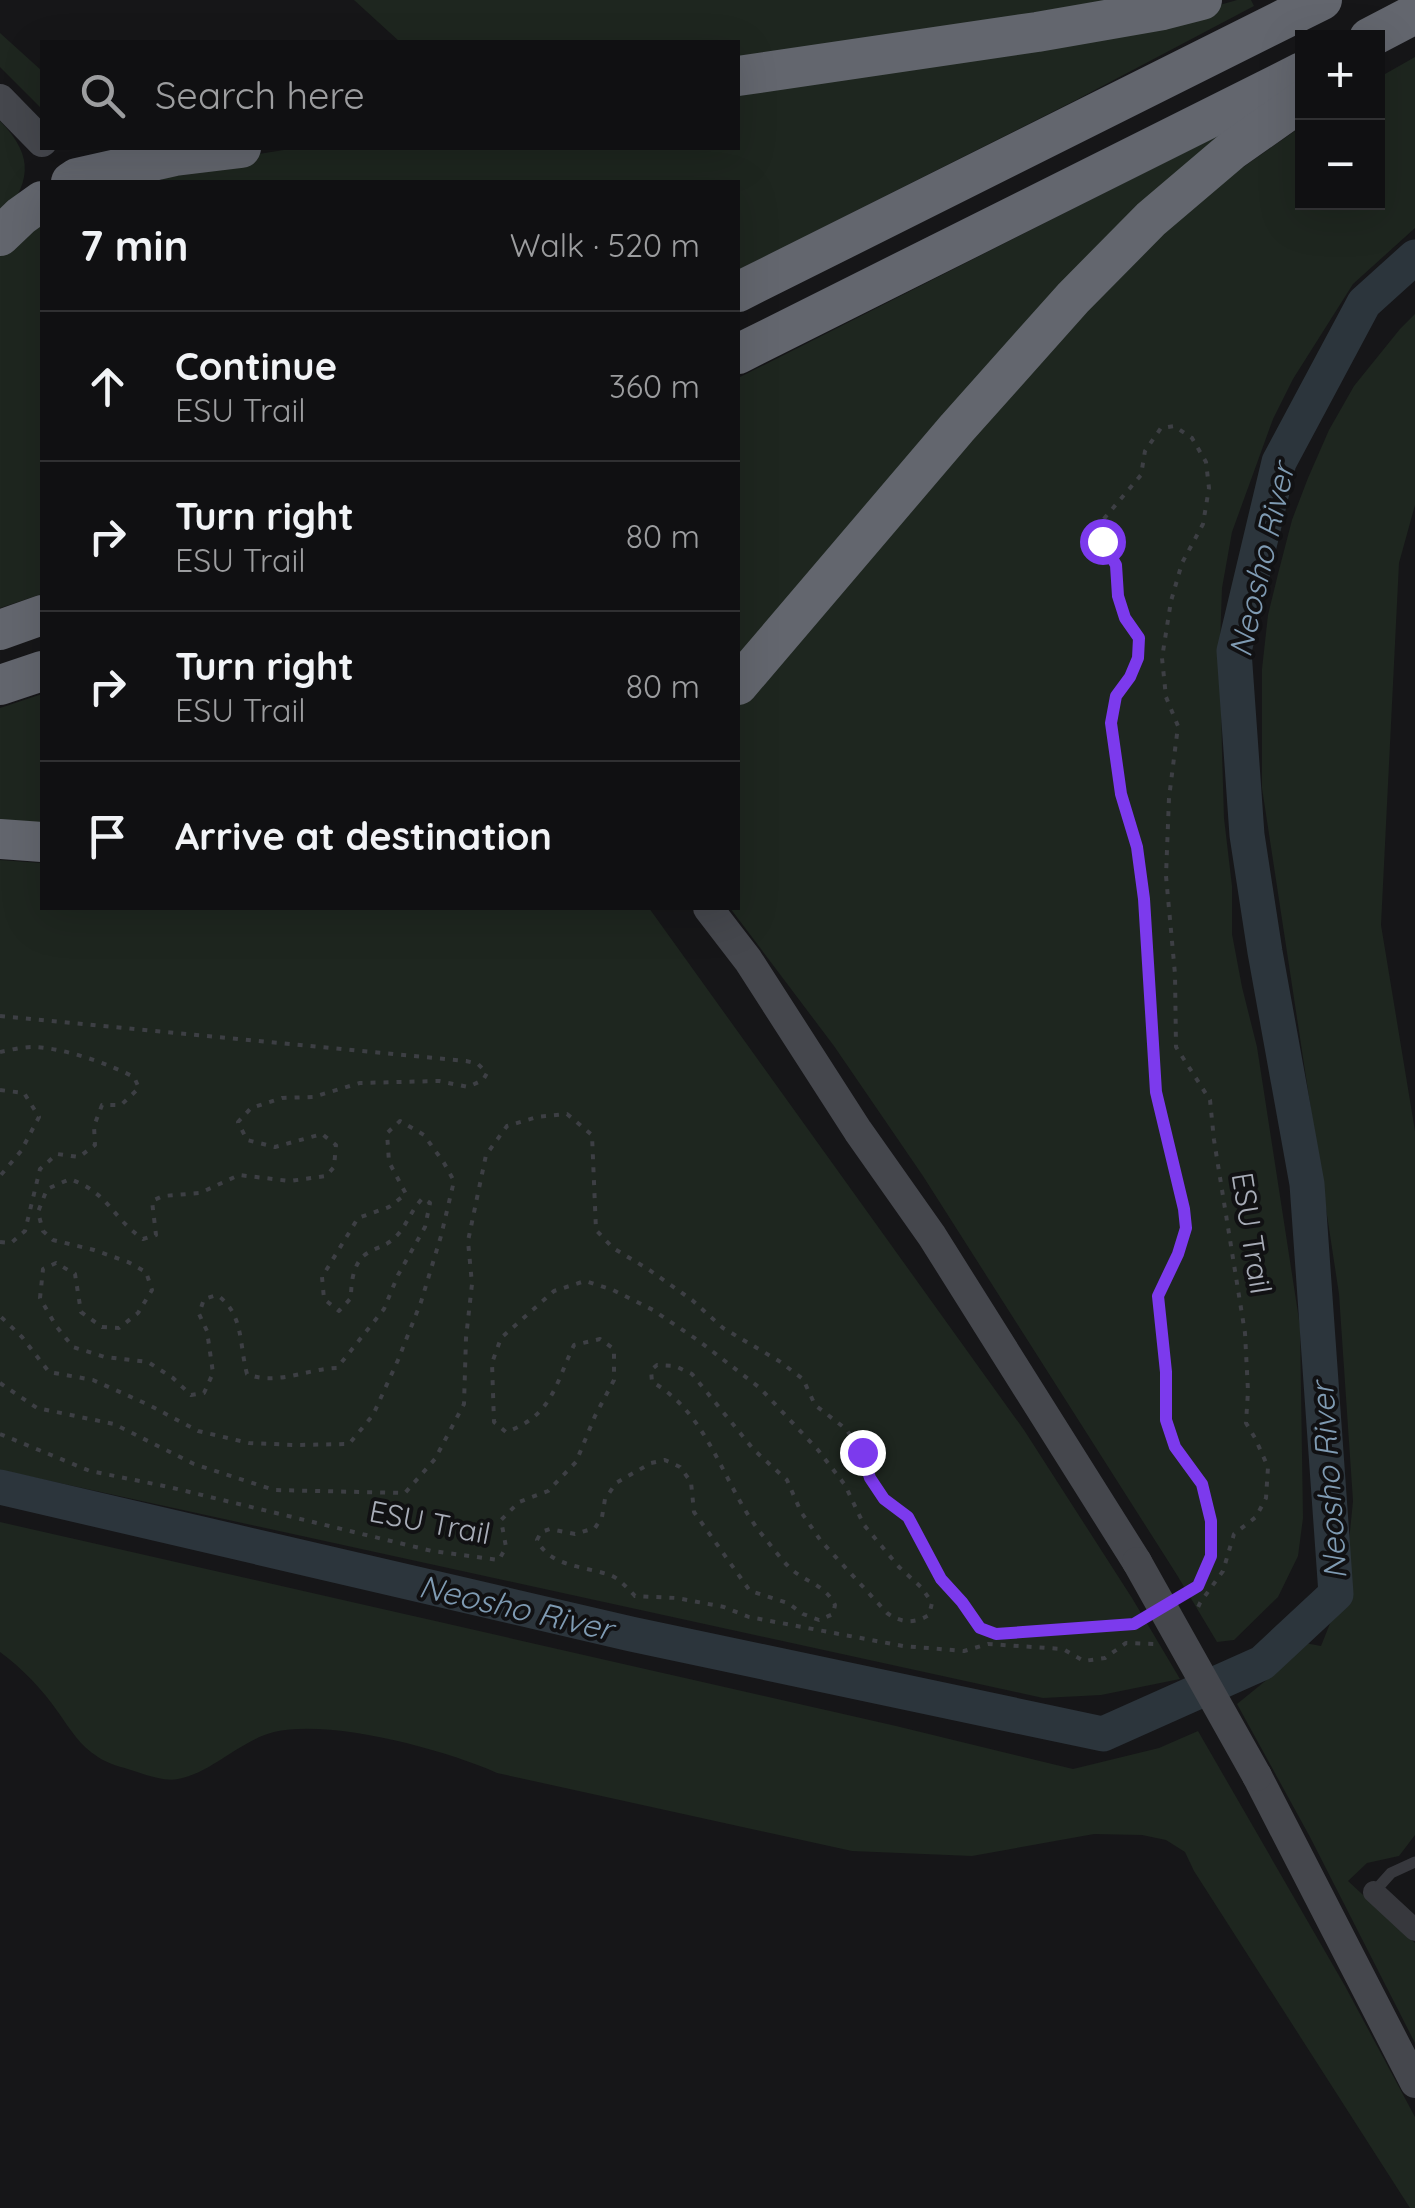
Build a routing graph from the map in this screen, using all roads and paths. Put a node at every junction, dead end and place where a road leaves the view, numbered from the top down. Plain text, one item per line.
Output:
1 (1202, 0) edge
2 (1322, 0) edge
3 (1415, 18) edge
4 (1385, 31) edge
5 (1385, 42) edge
6 (740, 76) edge
7 (1295, 76) edge
8 (0, 99) edge
9 (1295, 106) edge
10 (40, 140) edge
11 (49, 150) edge
12 (224, 150) edge
13 (75, 180) edge
14 (80, 180) edge
15 (40, 203) edge
16 (0, 236) edge
17 (740, 291) edge
18 (740, 353) edge
19 (40, 616) edge
20 (0, 630) edge
21 (40, 672) edge
22 (740, 683) edge
23 (0, 685) edge
24 (0, 839) edge
25 (40, 842) edge
26 (710, 910) edge
27 (0, 1016) edge
28 (0, 1052) edge
29 (0, 1090) edge
30 (0, 1176) edge
31 (0, 1242) edge
32 (0, 1316) edge
33 (0, 1383) edge
34 (0, 1434) edge
35 (1182, 1596) dead end
36 (1150, 1615) dead end
37 (1189, 1625) dead end
38 (1164, 1644) dead end
39 (1415, 1862) edge
40 (1374, 1892) joint
41 (1415, 1930) edge
42 (1415, 2083) edge

1 - 6 highway
2 - 17 highway
3 - 4 highway
3 - 5 highway
7 - 18 highway
8 - 10 main road
9 - 22 highway
11 - 13 main road
12 - 14 highway
15 - 16 highway
19 - 20 highway
21 - 23 highway
24 - 25 highway
26 - 42 main road, bridge
27 - 32 path
28 - 31 path
29 - 30 path
33 - 36 path, ESU Trail
34 - 38 path, ESU Trail
35 - 37 path, ESU Trail
39 - 40 lane
40 - 41 street

